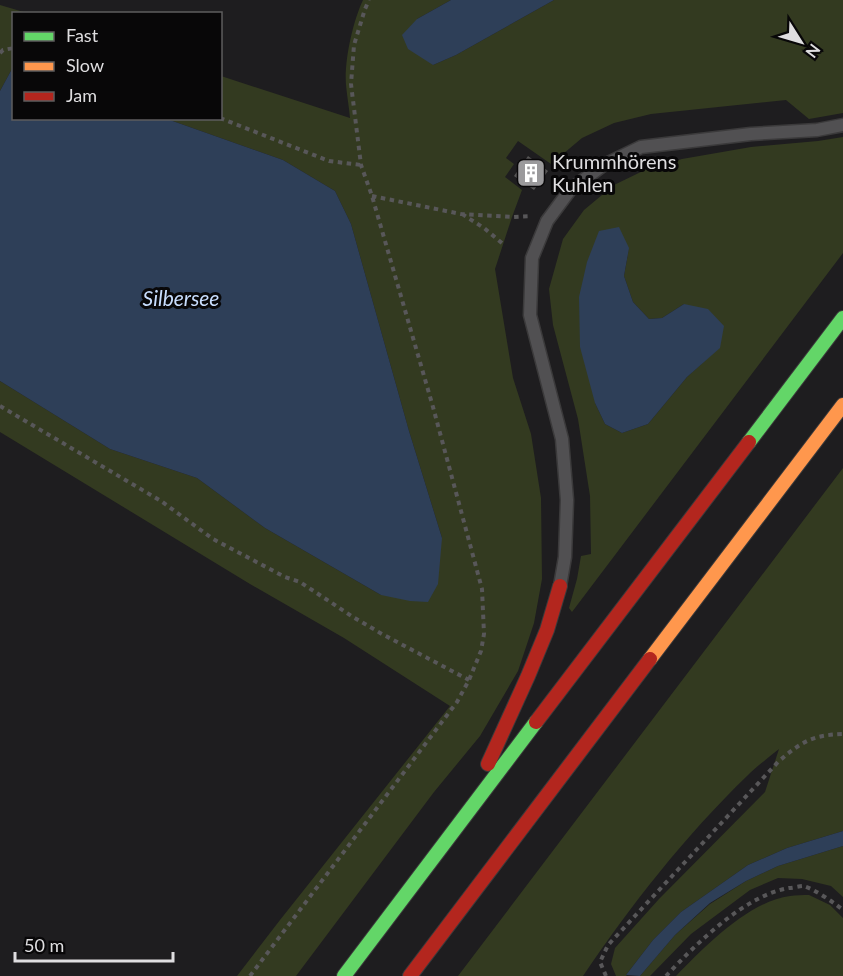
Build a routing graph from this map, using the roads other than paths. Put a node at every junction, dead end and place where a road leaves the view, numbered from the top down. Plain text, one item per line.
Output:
1 (843, 125) edge
2 (843, 318) edge
3 (843, 405) edge
4 (560, 586) joint
5 (463, 819) junction
6 (344, 976) edge
7 (410, 976) edge

1 - 4 lane
2 - 5 highway
3 - 7 highway
4 - 5 highway
5 - 6 highway

